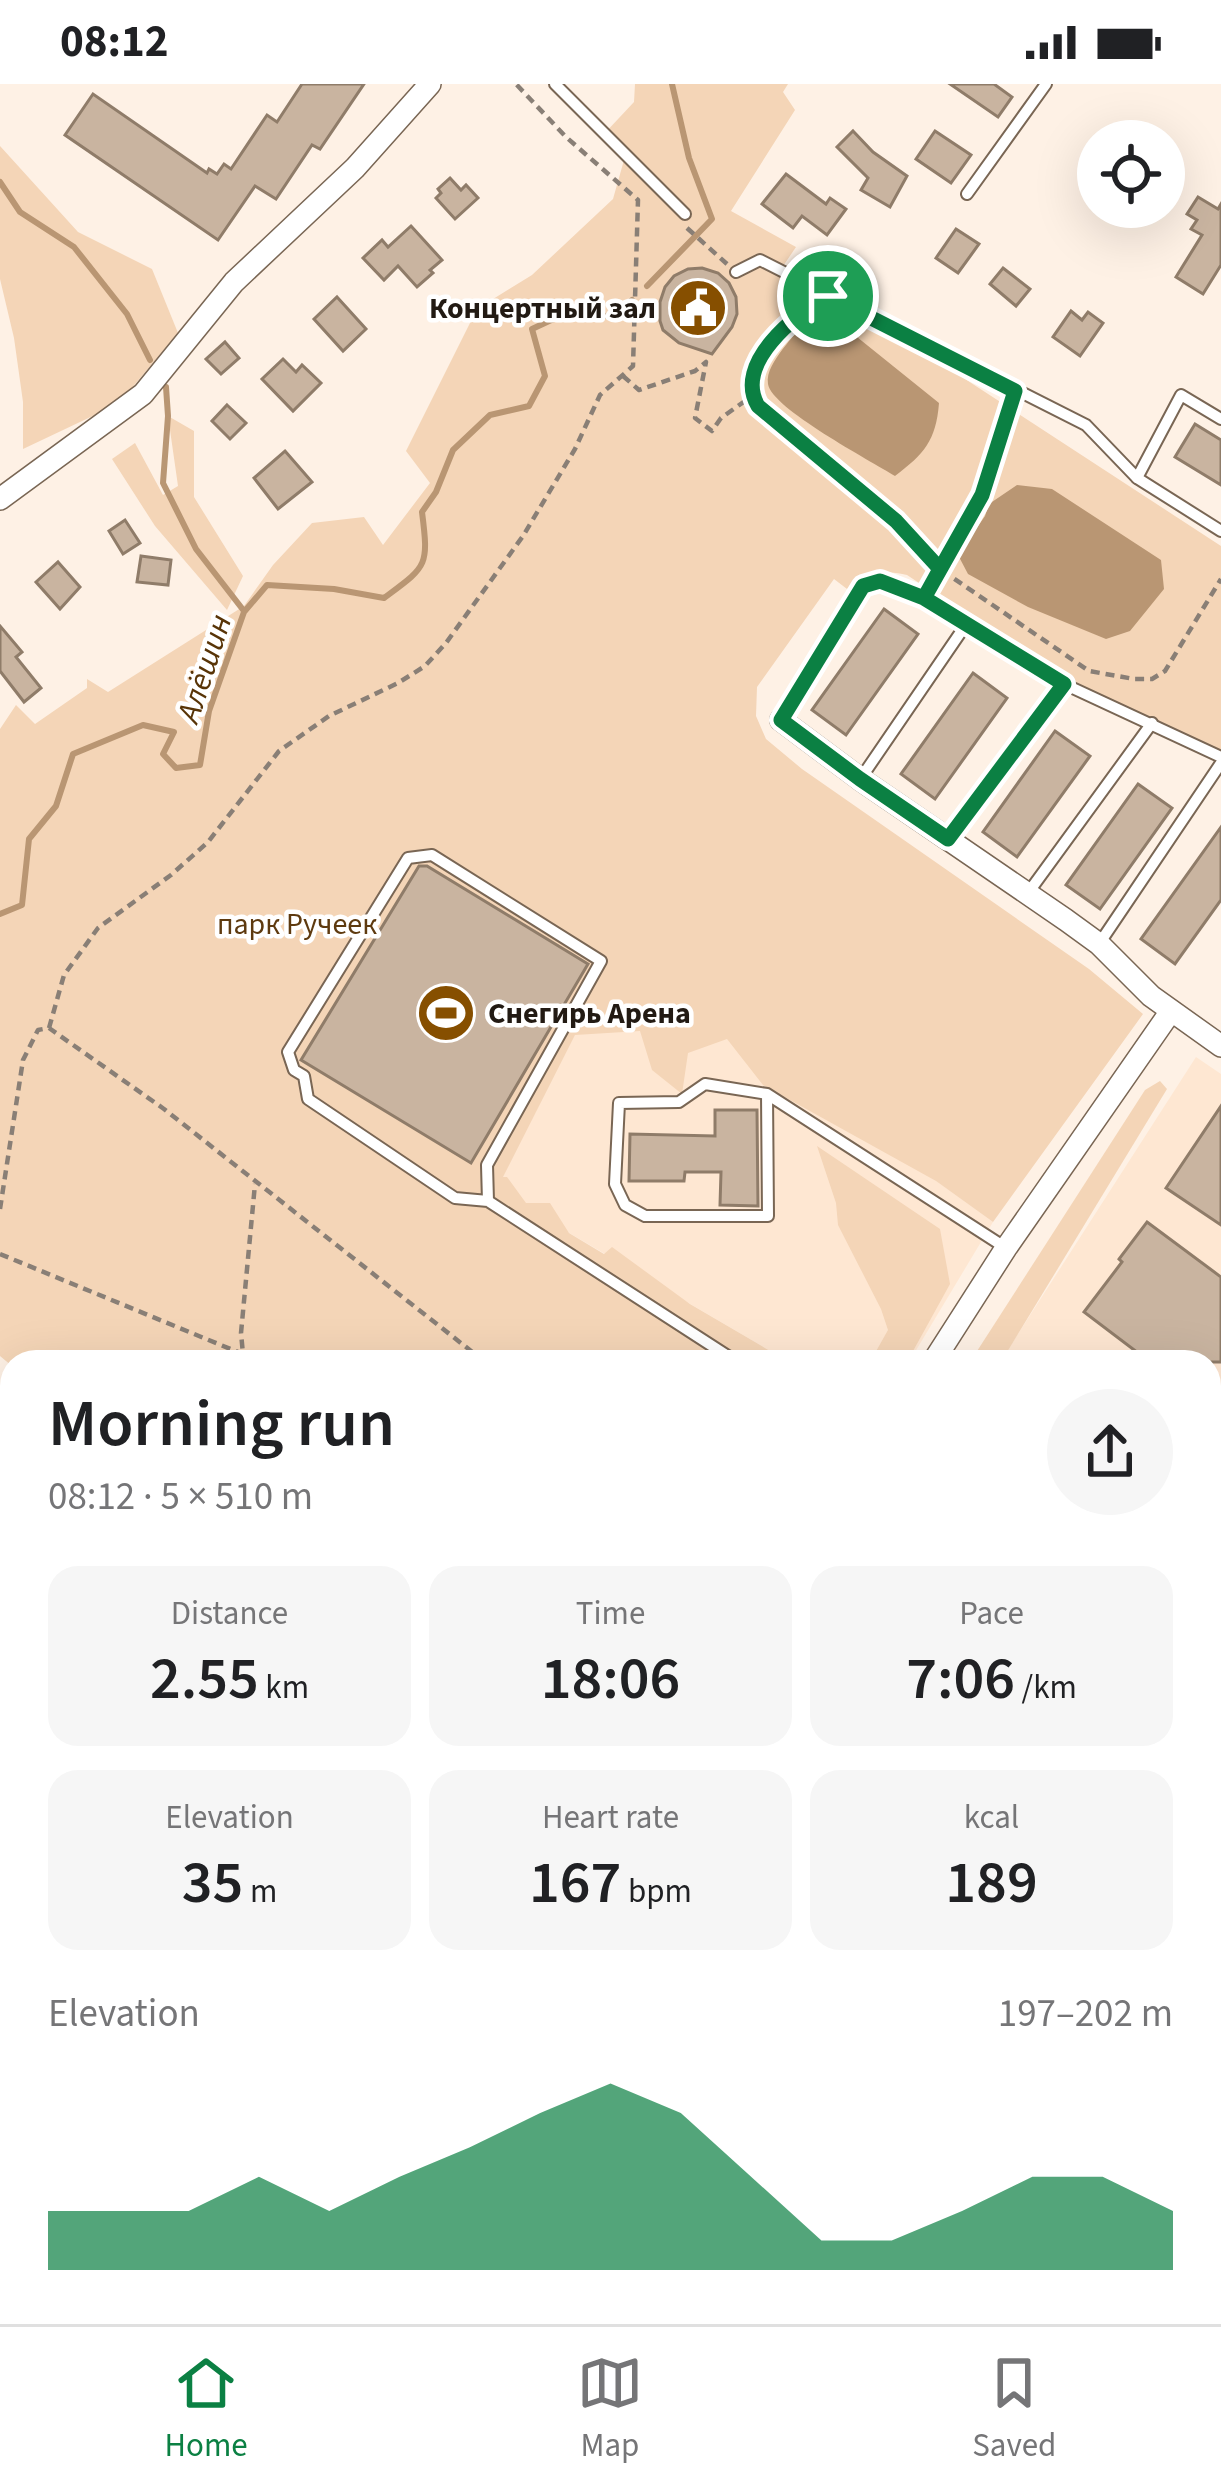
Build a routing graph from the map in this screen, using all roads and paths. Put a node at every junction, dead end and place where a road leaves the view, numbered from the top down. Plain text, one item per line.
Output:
1 (430, 84) edge
2 (516, 84) edge
3 (555, 84) edge
4 (1046, 84) edge
5 (967, 194) dead end
6 (685, 214) dead end
7 (687, 231) dead end
8 (736, 272) joint
9 (828, 296) junction
10 (623, 376) junction
11 (1015, 391) junction
12 (752, 396) junction
13 (1221, 419) edge
14 (1137, 478) junction
15 (0, 499) edge
16 (1221, 531) edge
17 (940, 569) junction
18 (1221, 579) edge
19 (924, 598) junction
20 (968, 623) junction
21 (1064, 684) junction
22 (781, 720) joint
23 (1152, 723) junction
24 (1221, 760) edge
25 (860, 779) junction
26 (948, 839) junction
27 (1028, 893) junction
28 (1099, 944) junction
29 (1171, 1011) junction
30 (49, 1028) junction
31 (1220, 1042) edge
32 (767, 1094) junction
33 (255, 1180) junction
34 (488, 1201) junction
35 (0, 1209) edge
36 (1006, 1248) junction
37 (0, 1254) edge
38 (233, 1350) edge
39 (243, 1350) edge
40 (470, 1350) edge
41 (718, 1350) edge
42 (941, 1350) edge

1 - 15 street
2 - 10 path
3 - 6 lane
4 - 5 lane
7 - 8 path
8 - 9 lane
9 - 11 lane
9 - 12 path
10 - 12 path
10 - 30 path
11 - 14 lane
11 - 17 path
12 - 17 path
13 - 14 lane
14 - 16 lane
17 - 18 path
17 - 19 path
19 - 20 lane
19 - 22 lane
20 - 21 lane
20 - 25 lane
21 - 23 lane
21 - 26 lane
22 - 25 street
23 - 24 lane
23 - 27 lane
24 - 28 lane
25 - 26 street
26 - 27 street
27 - 28 street
28 - 29 street
29 - 31 street
29 - 36 street
30 - 33 path
30 - 35 path
32 - 32 lane
32 - 36 lane
33 - 39 path
33 - 40 path
34 - 34 lane
34 - 41 lane
36 - 42 street
37 - 38 path

